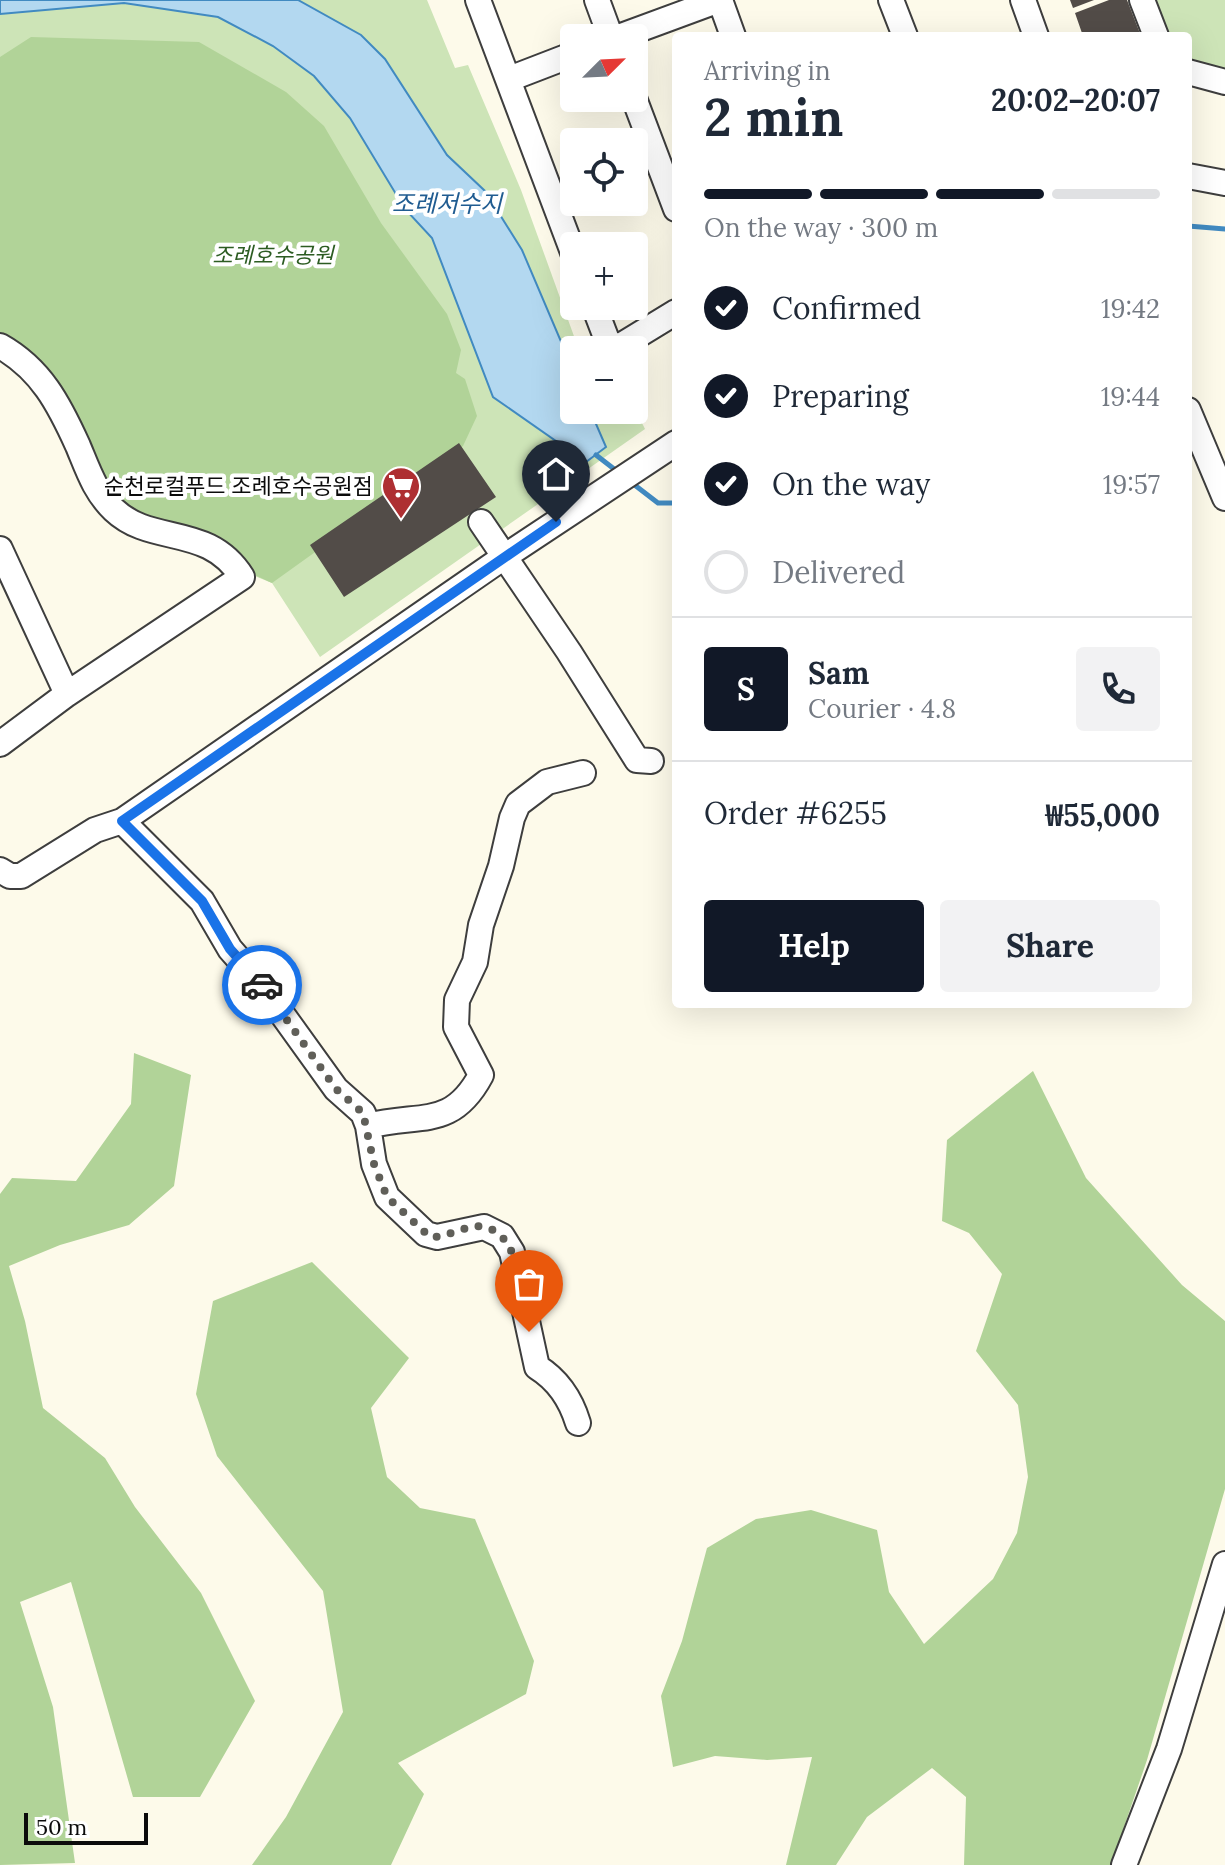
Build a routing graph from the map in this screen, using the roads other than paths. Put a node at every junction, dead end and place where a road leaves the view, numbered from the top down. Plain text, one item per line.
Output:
1 (478, 0) edge
2 (597, 0) edge
3 (720, 0) edge
4 (891, 0) edge
5 (1023, 0) edge
6 (1142, 0) edge
7 (608, 24) edge
8 (648, 26) edge
9 (732, 32) edge
10 (903, 32) edge
11 (1035, 32) edge
12 (1154, 32) edge
13 (560, 59) edge
14 (1192, 73) edge
15 (509, 79) junction
16 (1225, 82) edge
17 (639, 112) edge
18 (1192, 177) edge
19 (1225, 183) edge
20 (672, 198) edge
21 (566, 232) edge
22 (672, 314) edge
23 (599, 320) edge
24 (0, 346) edge
25 (1192, 420) edge
26 (668, 448) edge
27 (1225, 498) edge
28 (481, 522) dead end
29 (0, 549) edge
30 (504, 557) junction
31 (67, 694) junction
32 (0, 744) edge
33 (651, 761) dead end
34 (583, 773) dead end
35 (122, 821) junction
36 (10, 873) edge
37 (0, 889) edge
38 (368, 1126) junction
39 (578, 1423) dead end
40 (1225, 1564) edge
41 (1124, 1865) edge

1 - 15 street
2 - 7 street
3 - 8 street
3 - 9 street
4 - 10 street
5 - 11 street
6 - 12 street
13 - 15 street
14 - 16 street
15 - 21 street
17 - 20 street
18 - 19 street
22 - 23 street
24 - 31 street
25 - 27 street
26 - 30 street
28 - 30 street
29 - 31 street
30 - 33 street
30 - 35 street
31 - 32 street
34 - 38 street
35 - 36 street
35 - 38 street
36 - 37 street
38 - 39 street
40 - 41 street

